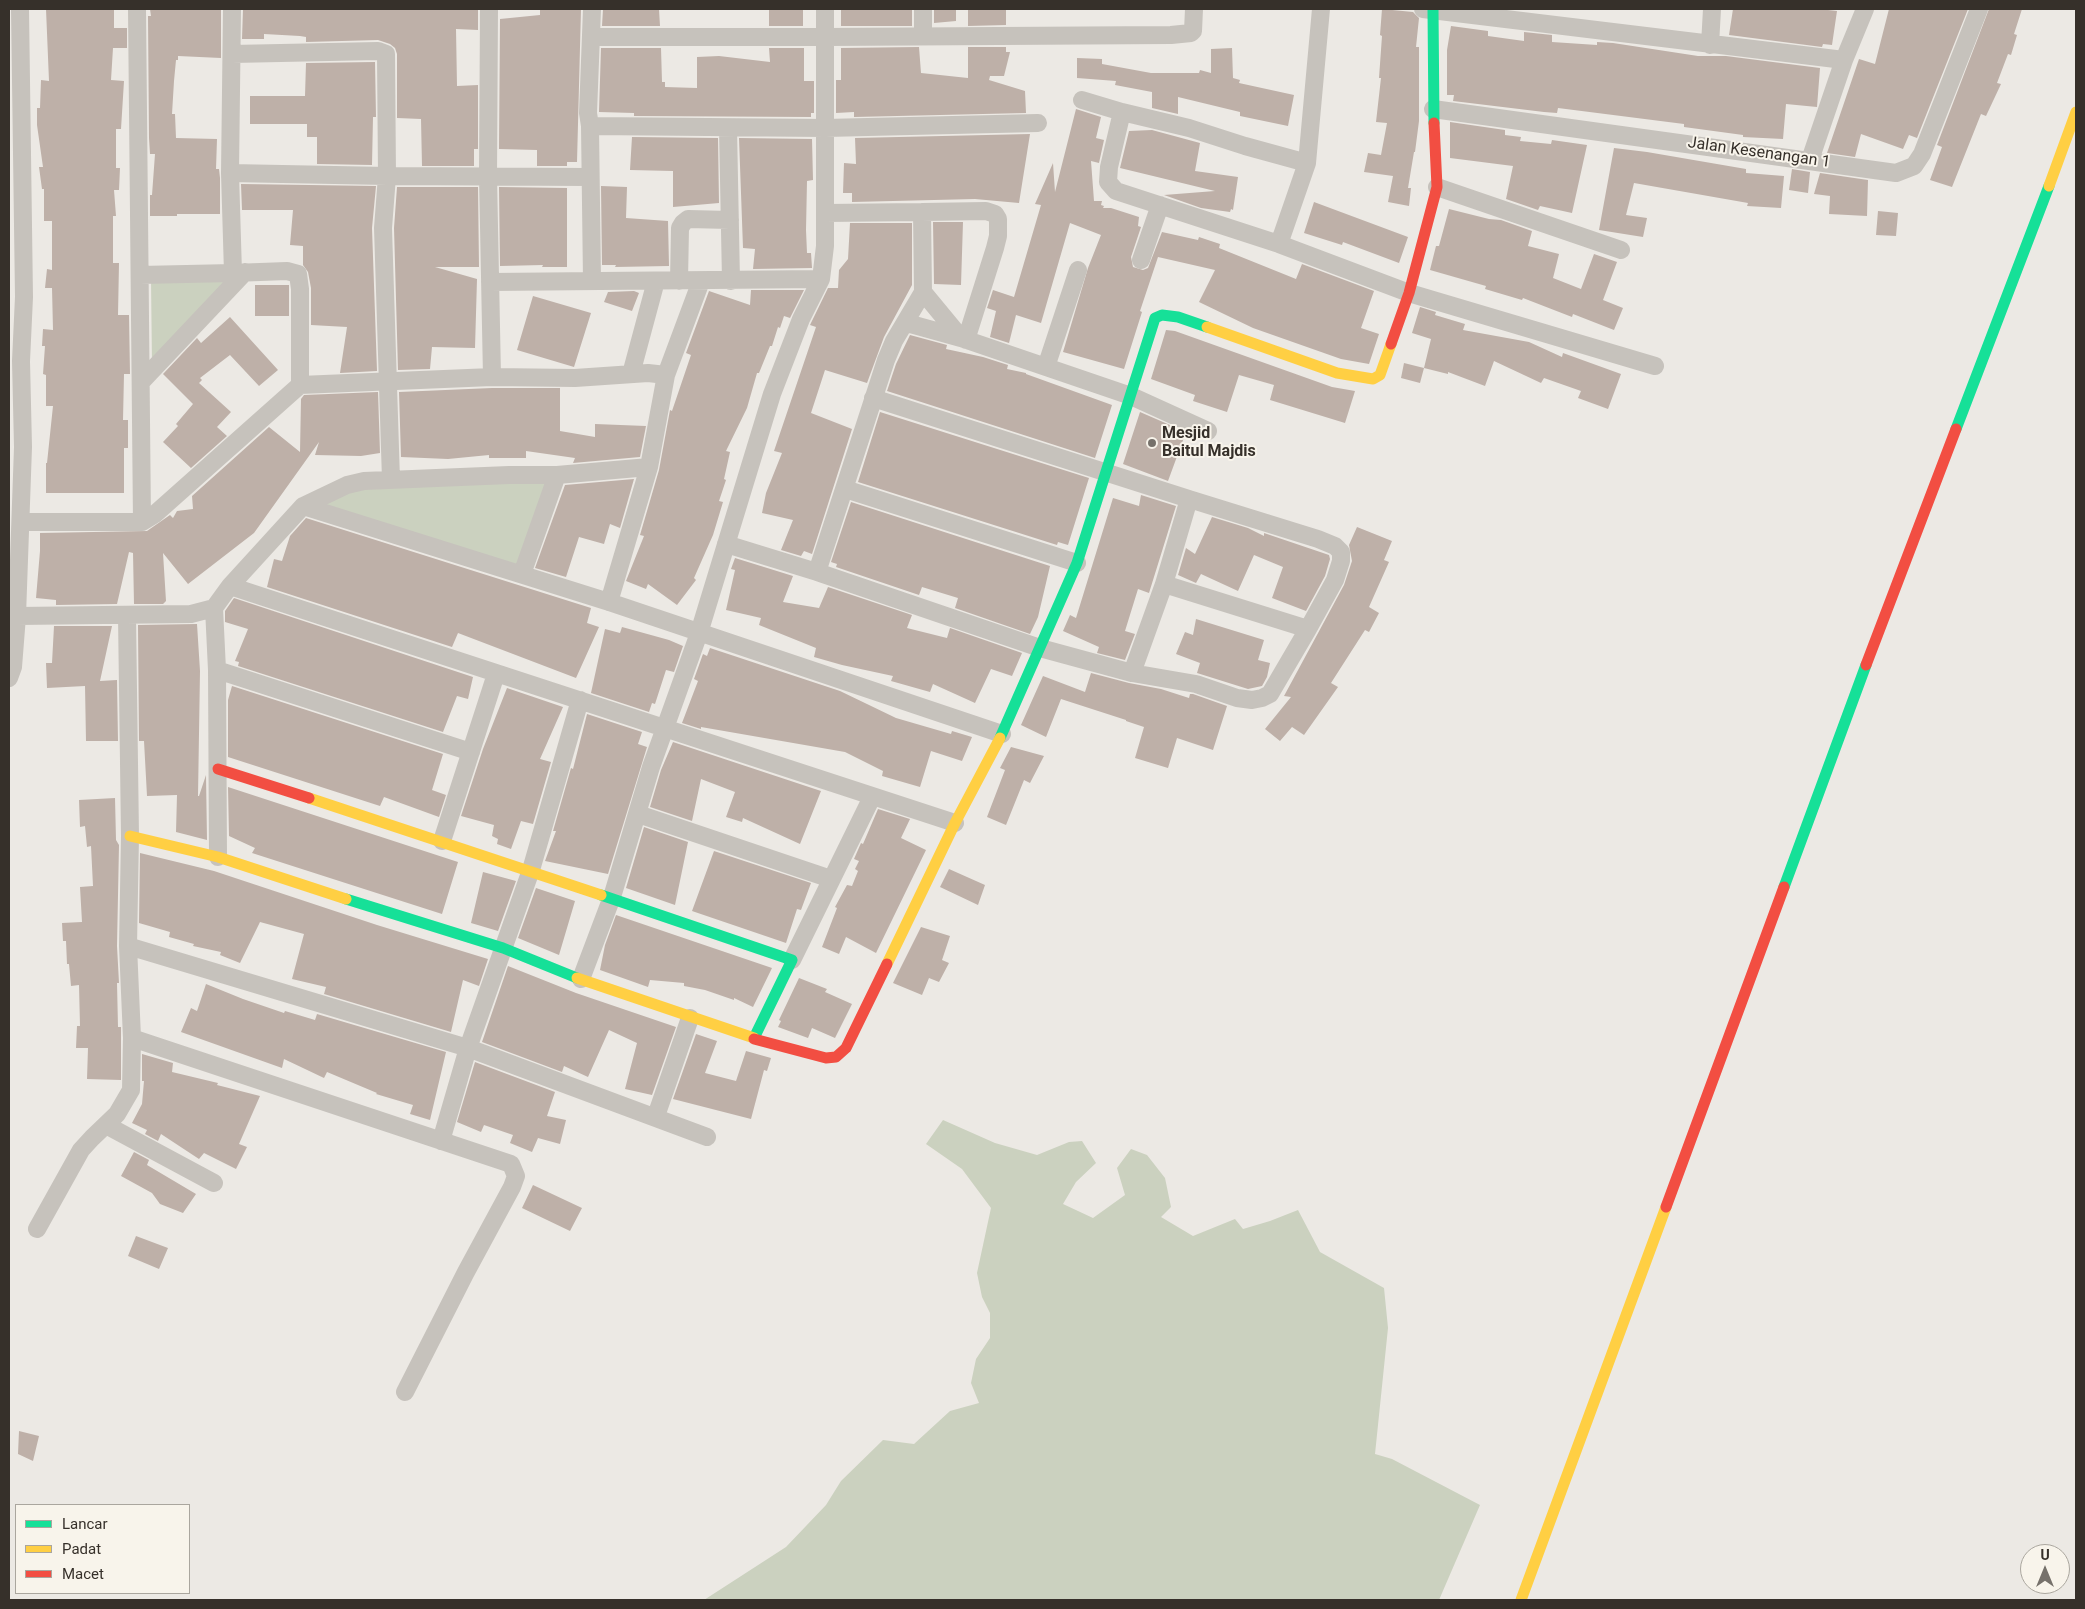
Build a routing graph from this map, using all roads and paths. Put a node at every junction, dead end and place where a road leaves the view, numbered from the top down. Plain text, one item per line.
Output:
1 (20, 9) edge
2 (137, 9) edge
3 (232, 9) edge
4 (489, 9) edge
5 (592, 9) edge
6 (825, 9) edge
7 (923, 9) edge
8 (1194, 9) edge
9 (1321, 9) edge
10 (1429, 9) edge
11 (1712, 9) edge
12 (1865, 9) edge
13 (1979, 9) edge
14 (923, 35) junction
15 (591, 37) junction
16 (826, 37) junction
17 (1710, 45) junction
18 (232, 54) junction
19 (1844, 60) junction
20 (1082, 100) dead end
21 (1433, 109) junction
22 (1122, 112) junction
23 (2076, 112) edge
24 (1038, 123) dead end
25 (590, 126) junction
26 (728, 128) junction
27 (825, 128) junction
28 (1810, 160) junction
29 (1307, 163) junction
30 (230, 173) junction
31 (387, 176) junction
32 (488, 176) junction
33 (589, 177) junction
34 (1437, 187) junction
35 (1160, 205) junction
36 (922, 212) junction
37 (825, 213) junction
38 (730, 220) junction
39 (1279, 244) junction
40 (1621, 250) dead end
41 (1141, 260) dead end
42 (1078, 270) dead end
43 (239, 273) junction
44 (140, 275) junction
45 (821, 279) junction
46 (592, 281) junction
47 (656, 281) junction
48 (679, 281) junction
49 (701, 281) junction
50 (731, 281) junction
51 (490, 282) junction
52 (922, 292) junction
53 (1409, 293) junction
54 (16, 297) edge
55 (907, 323) junction
56 (963, 339) junction
57 (1654, 366) dead end
58 (1046, 367) junction
59 (631, 374) junction
60 (666, 375) junction
61 (492, 377) junction
62 (140, 382) junction
63 (388, 382) junction
64 (300, 384) junction
65 (1130, 396) junction
66 (872, 398) junction
67 (1208, 431) dead end
68 (649, 467) junction
69 (1107, 474) junction
70 (557, 475) junction
71 (391, 480) junction
72 (845, 489) junction
73 (1189, 499) junction
74 (303, 506) junction
75 (22, 522) junction
76 (142, 522) junction
77 (726, 544) junction
78 (1078, 563) junction
79 (816, 572) junction
80 (522, 574) junction
81 (1164, 584) junction
82 (230, 586) junction
83 (609, 602) junction
84 (214, 608) junction
85 (17, 616) junction
86 (127, 616) junction
87 (1308, 629) junction
88 (699, 633) junction
89 (1040, 648) junction
90 (216, 670) junction
91 (1132, 673) junction
92 (496, 674) junction
93 (9, 678) edge
94 (580, 700) junction
95 (664, 729) junction
96 (1002, 734) junction
97 (471, 752) junction
98 (218, 769) junction
99 (872, 797) junction
100 (638, 814) junction
101 (955, 823) junction
102 (130, 836) junction
103 (442, 840) junction
104 (218, 857) junction
105 (530, 870) junction
106 (831, 879) junction
107 (612, 897) junction
108 (128, 946) junction
109 (503, 948) junction
110 (792, 960) junction
111 (581, 979) junction
112 (690, 1018) junction
113 (132, 1038) junction
114 (754, 1039) junction
115 (468, 1048) junction
116 (656, 1116) junction
117 (106, 1125) junction
118 (708, 1136) dead end
119 (441, 1140) junction
120 (214, 1183) dead end
121 (37, 1229) dead end
122 (405, 1392) dead end
123 (1521, 1600) edge

1 - 54 street
2 - 44 street
3 - 18 street
4 - 32 street
5 - 15 street
6 - 16 street
7 - 14 street
8 - 14 street
9 - 29 street
10 - 17 street
10 - 21 street
11 - 17 street
12 - 19 street
13 - 28 street, Jalan Kesenangan 1
14 - 16 street
15 - 16 street
15 - 25 street
16 - 27 street
17 - 19 street
18 - 30 street
18 - 31 street
19 - 28 street
20 - 22 street
21 - 28 street, Jalan Kesenangan 1
21 - 34 street
22 - 29 street
22 - 35 street
23 - 123 street
24 - 27 street
25 - 26 street
25 - 33 street
26 - 27 street
26 - 38 street
27 - 37 street
29 - 39 street
30 - 31 street
30 - 43 street
31 - 32 street
31 - 63 street
32 - 33 street
32 - 51 street
33 - 46 street
34 - 40 street
34 - 53 street
35 - 39 street
35 - 41 street
36 - 37 street
36 - 52 street
36 - 56 street
37 - 45 street
38 - 48 street
38 - 50 street
39 - 53 street
42 - 58 street
43 - 44 street
43 - 62 street
43 - 64 street
44 - 62 street
45 - 50 street
45 - 77 street
46 - 47 street
46 - 51 street
47 - 48 street
47 - 59 street
48 - 49 street
49 - 50 street
49 - 60 street
51 - 61 street
52 - 55 street
52 - 56 street
53 - 57 street
53 - 65 street
54 - 75 street
55 - 56 street
55 - 66 street
56 - 58 street
58 - 65 street
59 - 60 street
59 - 61 street
60 - 68 street
61 - 63 street
62 - 76 street
63 - 64 street
63 - 71 street
64 - 76 street
65 - 67 street
65 - 69 street
66 - 69 street
66 - 72 street
68 - 70 street
68 - 83 street
69 - 73 street
69 - 78 street
70 - 71 street
70 - 80 street
71 - 74 street
72 - 78 street
72 - 79 street
73 - 81 street
73 - 87 street
74 - 80 street
74 - 82 street
75 - 76 street
75 - 85 street
77 - 79 street
77 - 88 street
78 - 89 street
79 - 89 street
80 - 83 street
81 - 87 street
81 - 91 street
82 - 84 street
82 - 92 street
83 - 88 street
84 - 86 street
84 - 90 street
85 - 86 street
85 - 93 street
86 - 102 street
87 - 91 street
88 - 95 street
88 - 96 street
89 - 91 street
89 - 96 street
90 - 97 street
90 - 98 street
92 - 94 street
92 - 97 street
94 - 95 street
94 - 105 street
95 - 99 street
95 - 100 street
96 - 101 street
97 - 103 street
98 - 103 street
98 - 104 street
99 - 101 street
99 - 106 street
100 - 106 street
100 - 107 street
101 - 114 street
102 - 104 street
102 - 108 street
103 - 105 street
104 - 109 street
105 - 107 street
105 - 109 street
106 - 110 street
107 - 110 street
107 - 111 street
108 - 113 street
108 - 115 street
109 - 111 street
109 - 115 street
110 - 114 street
111 - 112 street
112 - 114 street
112 - 116 street
113 - 117 street
113 - 119 street
115 - 116 street
115 - 119 street
116 - 118 street
117 - 120 street
117 - 121 street
119 - 122 street

